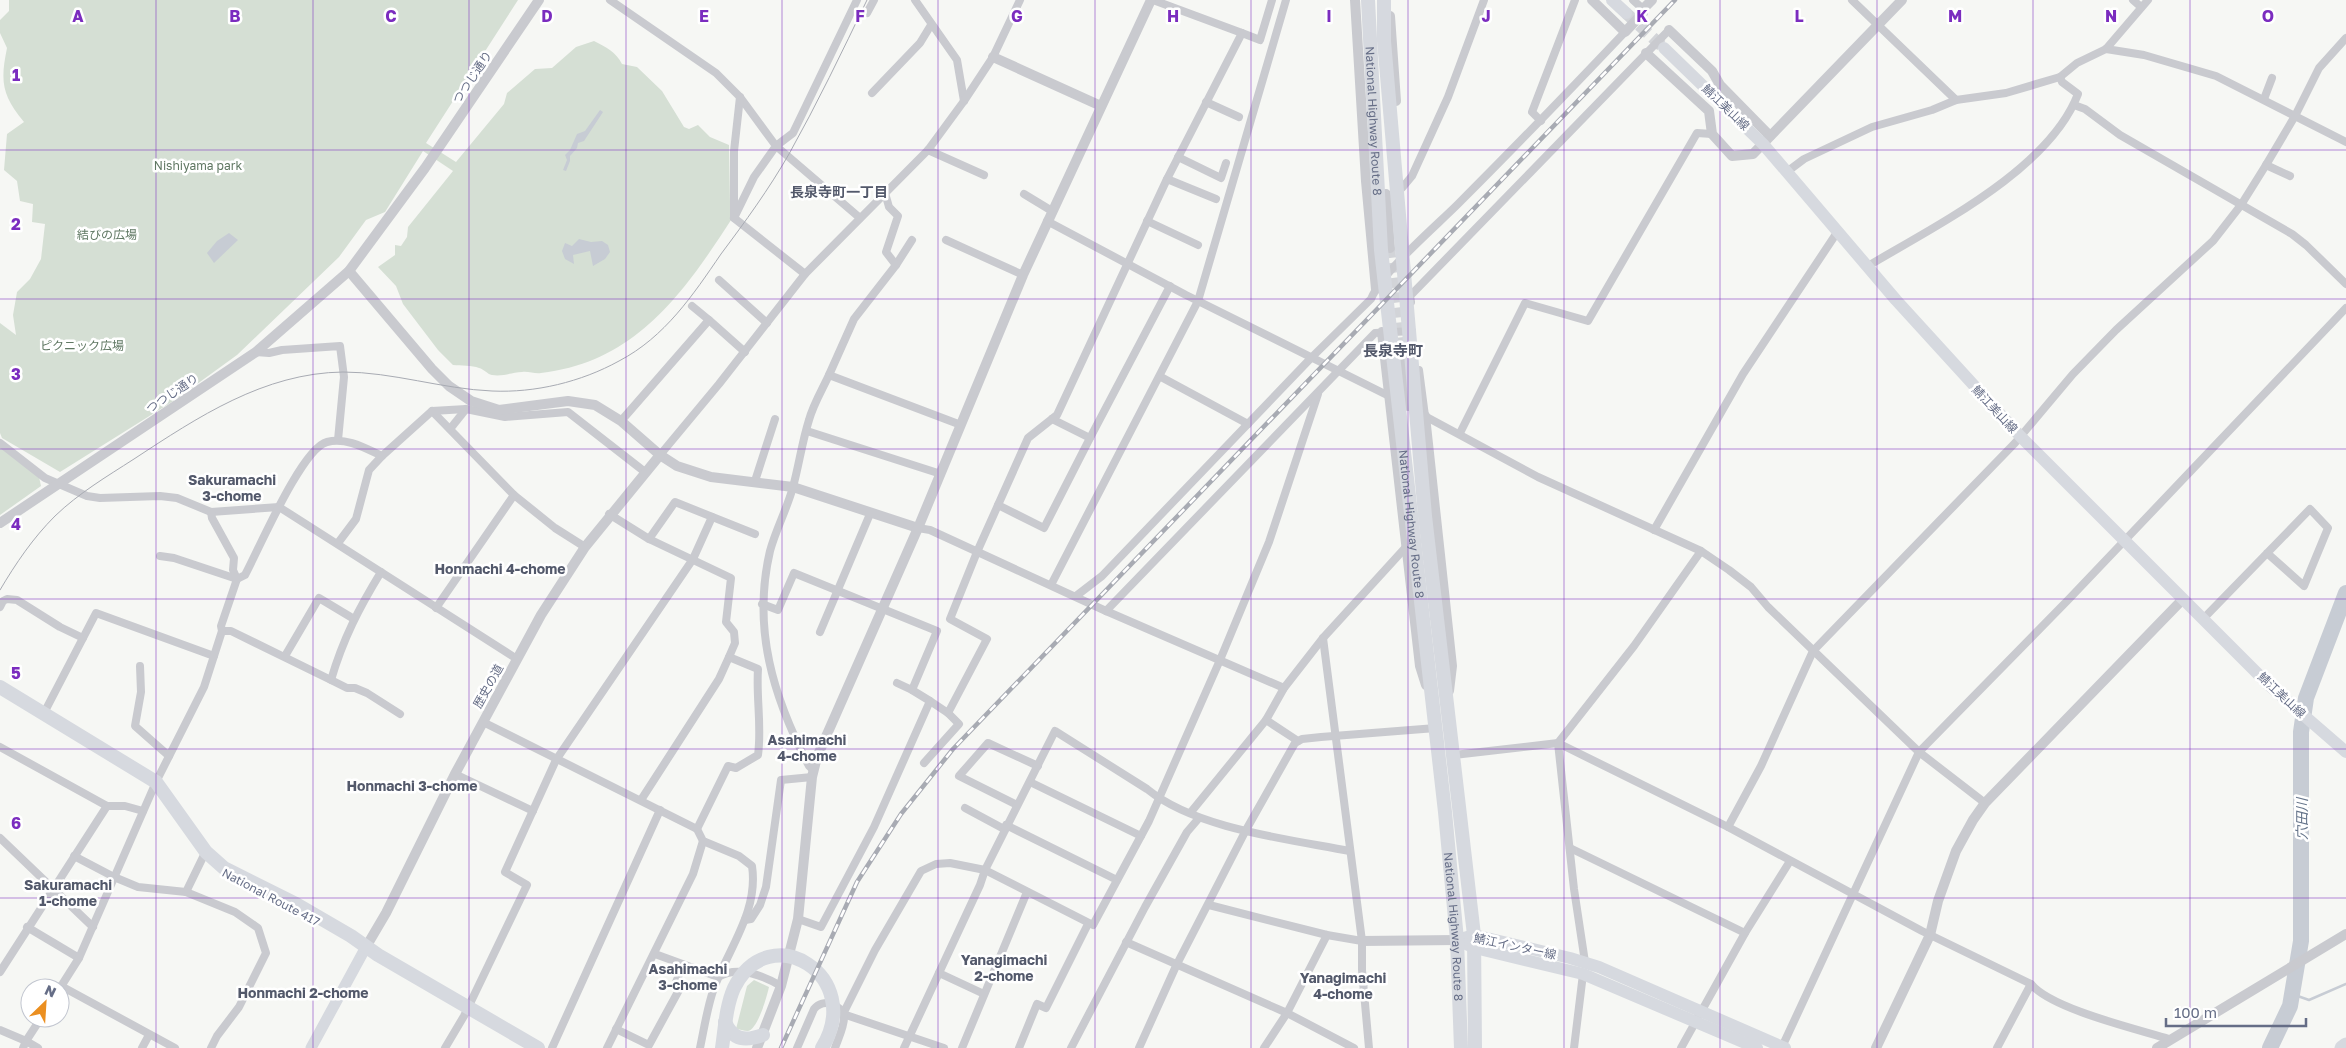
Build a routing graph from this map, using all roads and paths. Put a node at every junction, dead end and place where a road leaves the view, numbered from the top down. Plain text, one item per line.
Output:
1 (539, 0) edge
2 (610, 0) edge
3 (857, 0) edge
4 (874, 0) edge
5 (915, 0) edge
6 (1020, 0) edge
7 (1152, 0) edge
8 (1272, 0) edge
9 (1286, 0) edge
10 (1355, 0) edge
11 (1368, 0) edge
12 (1384, 0) edge
13 (1390, 0) edge
14 (1484, 0) edge
15 (1576, 0) edge
16 (1592, 0) edge
17 (1612, 0) edge
18 (1633, 0) edge
19 (1652, 0) edge
20 (1852, 0) edge
21 (1902, 0) edge
22 (2133, 0) edge
23 (2148, 0) edge
24 (2141, 7) junction
25 (1643, 10) junction
26 (867, 13) dead end
27 (1626, 13) tunnel mouth
28 (931, 25) junction
29 (1878, 26) junction
30 (1668, 30) joint
31 (1625, 32) junction
32 (1242, 33) junction
33 (2346, 38) edge
34 (1260, 40) junction
35 (1273, 45) junction
36 (1664, 48) tunnel mouth
37 (2106, 49) junction
38 (1646, 52) junction
39 (993, 57) junction
40 (2060, 77) junction
41 (2272, 78) dead end
42 (872, 93) dead end
43 (740, 97) junction
44 (2264, 99) junction
45 (1956, 100) junction
46 (964, 101) junction
47 (1206, 102) junction
48 (2074, 105) junction
49 (1101, 106) junction
50 (2295, 116) junction
51 (1239, 118) dead end
52 (1541, 121) junction
53 (1712, 134) junction
54 (1766, 140) junction
55 (2346, 142) edge
56 (776, 146) junction
57 (928, 150) junction
58 (1178, 157) junction
59 (1226, 163) dead end
60 (2266, 165) junction
61 (1788, 171) junction
62 (984, 175) dead end
63 (2290, 176) dead end
64 (1167, 179) junction
65 (1402, 188) junction
66 (885, 193) junction
67 (1024, 194) dead end
68 (1386, 194) junction
69 (1216, 199) dead end
70 (1367, 201) junction
71 (2242, 205) junction
72 (1050, 216) junction
73 (734, 218) junction
74 (860, 218) junction
75 (1147, 221) junction
76 (1838, 231) junction
77 (912, 240) dead end
78 (946, 240) dead end
79 (1198, 245) dead end
80 (1390, 248) tunnel mouth
81 (1407, 254) junction
82 (1128, 263) junction
83 (896, 265) junction
84 (1868, 266) junction
85 (349, 271) junction
86 (804, 274) junction
87 (1023, 276) junction
88 (719, 280) dead end
89 (2346, 284) edge
90 (1170, 286) junction
91 (1376, 289) junction
92 (1198, 301) junction
93 (692, 306) dead end
94 (2346, 308) edge
95 (709, 320) junction
96 (767, 323) junction
97 (1414, 331) junction
98 (1382, 332) junction
99 (1402, 350) tunnel mouth
100 (256, 352) junction
101 (745, 352) junction
102 (1311, 358) junction
103 (1338, 370) junction
104 (829, 375) junction
105 (1161, 377) junction
106 (1319, 390) junction
107 (1389, 396) junction
108 (1408, 406) junction
109 (466, 409) junction
110 (432, 411) junction
111 (1425, 416) junction
112 (775, 419) dead end
113 (1052, 419) junction
114 (621, 421) junction
115 (1248, 424) junction
116 (961, 425) junction
117 (450, 429) junction
118 (807, 430) junction
119 (1460, 433) junction
120 (2021, 437) junction
121 (1090, 438) junction
122 (338, 440) junction
123 (0, 443) edge
124 (660, 455) junction
125 (382, 456) junction
126 (646, 472) junction
127 (940, 474) junction
128 (754, 481) junction
129 (58, 483) junction
130 (793, 487) junction
131 (514, 495) junction
132 (998, 505) junction
133 (279, 507) junction
134 (211, 512) junction
135 (610, 514) junction
136 (870, 514) junction
137 (1419, 516) junction
138 (712, 517) junction
139 (0, 523) edge
140 (918, 528) junction
141 (1654, 530) junction
142 (755, 534) dead end
143 (649, 539) junction
144 (2123, 540) junction
145 (338, 543) junction
146 (585, 547) junction
147 (1406, 547) junction
148 (977, 552) junction
149 (1701, 552) junction
150 (2267, 553) junction
151 (160, 556) dead end
152 (693, 559) junction
153 (381, 572) junction
154 (237, 579) junction
155 (1051, 585) junction
156 (838, 591) junction
157 (1076, 596) junction
158 (2183, 599) junction
159 (762, 604) junction
160 (0, 607) edge
161 (436, 608) junction
162 (883, 608) junction
163 (1106, 611) junction
164 (354, 619) junction
165 (2203, 619) junction
166 (222, 631) junction
167 (820, 632) dead end
168 (83, 638) junction
169 (1323, 638) junction
170 (1813, 651) junction
171 (214, 656) junction
172 (285, 656) junction
173 (729, 657) junction
174 (517, 659) junction
175 (1220, 660) junction
176 (140, 666) dead end
177 (331, 680) junction
178 (897, 683) dead end
179 (0, 687) edge
180 (1284, 688) junction
181 (912, 690) junction
182 (930, 702) junction
183 (1434, 707) junction
184 (1448, 707) junction
185 (948, 713) junction
186 (44, 714) junction
187 (400, 714) dead end
188 (1266, 720) junction
189 (483, 722) junction
190 (1436, 728) junction
191 (1337, 736) junction
192 (1298, 741) junction
193 (1558, 743) junction
194 (0, 747) edge
195 (1919, 752) junction
196 (2346, 752) edge
197 (1454, 754) junction
198 (168, 756) junction
199 (556, 760) junction
200 (924, 763) dead end
201 (1038, 766) junction
202 (813, 773) junction
203 (455, 774) junction
204 (156, 782) junction
205 (1030, 782) junction
206 (1159, 798) junction
207 (642, 800) junction
208 (1985, 803) junction
209 (1017, 805) junction
210 (107, 806) junction
211 (965, 808) dead end
212 (660, 810) junction
213 (143, 811) junction
214 (533, 811) junction
215 (1191, 812) junction
216 (1199, 818) junction
217 (1005, 827) junction
218 (1728, 827) junction
219 (697, 828) junction
220 (1246, 830) junction
221 (1141, 836) junction
222 (0, 838) edge
223 (703, 841) junction
224 (1570, 848) junction
225 (1350, 851) junction
226 (204, 855) junction
227 (74, 856) junction
228 (1790, 861) junction
229 (985, 870) junction
230 (114, 877) junction
231 (1117, 880) junction
232 (54, 889) junction
233 (186, 892) junction
234 (1027, 892) junction
235 (1852, 894) junction
236 (1209, 905) junction
237 (798, 918) junction
238 (745, 920) junction
239 (1088, 924) junction
240 (27, 927) junction
241 (93, 927) junction
242 (1745, 933) junction
243 (2346, 934) edge
244 (1930, 935) junction
245 (1328, 936) junction
246 (1457, 940) junction
247 (1362, 941) junction
248 (1126, 942) junction
249 (1474, 942) junction
250 (366, 947) junction
251 (655, 954) junction
252 (79, 958) junction
253 (683, 966) junction
254 (1176, 966) junction
255 (1584, 968) junction
256 (0, 972) edge
257 (939, 973) junction
258 (718, 977) junction
259 (66, 978) edge
260 (2031, 984) junction
261 (781, 986) junction
262 (70, 992) edge
263 (984, 994) junction
264 (468, 1007) junction
265 (1287, 1013) junction
266 (843, 1014) junction
267 (1699, 1017) junction
268 (725, 1022) junction
269 (35, 1028) edge
270 (616, 1029) junction
271 (0, 1030) edge
272 (149, 1035) junction
273 (910, 1035) junction
274 (2169, 1039) junction
275 (760, 1042) edge
276 (25, 1045) edge
277 (2346, 1045) edge
278 (1784, 1047) edge
279 (38, 1048) edge
280 (142, 1048) edge
281 (174, 1048) edge
282 (211, 1048) edge
283 (311, 1048) edge
284 (445, 1048) edge
285 (538, 1048) edge
286 (552, 1048) edge
287 (607, 1048) edge
288 (700, 1048) edge
289 (722, 1048) edge
290 (797, 1048) edge
291 (822, 1048) edge
292 (835, 1048) edge
293 (904, 1048) edge
294 (944, 1048) edge
295 (962, 1048) edge
296 (1019, 1048) edge
297 (1071, 1048) edge
298 (1139, 1048) edge
299 (1264, 1048) edge
300 (1354, 1048) edge
301 (1369, 1048) edge
302 (1461, 1048) edge
303 (1475, 1048) edge
304 (1575, 1048) edge
305 (1680, 1048) edge
306 (1757, 1048) edge
307 (1876, 1048) edge
308 (1997, 1048) edge
309 (2157, 1048) edge
310 (2342, 1048) edge

1 - 85 street, つつじ通り
2 - 43 street
3 - 56 street
4 - 26 street
5 - 28 street
6 - 39 street
7 - 32 street
7 - 49 street
8 - 34 street
9 - 35 street
10 - 70 street
11 - 137 highway, National Highway Route 8
12 - 137 highway, National Highway Route 8
13 - 65 street
14 - 65 street
15 - 52 street
16 - 31 street
17 - 27 main road
18 - 25 street
19 - 25 street
20 - 29 street
21 - 29 street
22 - 24 street
23 - 24 street
24 - 37 street
25 - 31 street
28 - 42 street
28 - 46 street
29 - 45 street
29 - 54 street
30 - 38 street
30 - 54 street
31 - 52 street
32 - 34 street
32 - 47 street
33 - 50 street
34 - 35 street
35 - 92 street
36 - 54 main road, 鯖江美山線
37 - 40 street
37 - 44 street
38 - 53 street
38 - 97 street
39 - 46 street
39 - 49 street
40 - 45 street
40 - 48 street
41 - 44 street
43 - 56 street
43 - 73 street
44 - 50 street
45 - 61 street
46 - 57 street
47 - 51 street
47 - 58 street
48 - 71 street
48 - 84 street
49 - 72 street
50 - 55 street
50 - 60 street
52 - 81 street
53 - 54 street
53 - 119 street
54 - 61 main road, 鯖江美山線
56 - 73 street
56 - 74 street
57 - 62 street
57 - 66 street
58 - 59 street
58 - 64 street
60 - 63 street
60 - 71 street
61 - 76 main road, 鯖江美山線
64 - 69 street
64 - 75 street
65 - 68 street
65 - 81 street
66 - 74 street
66 - 83 street
67 - 72 street
68 - 70 street
68 - 80 street
70 - 91 street
71 - 89 street
71 - 120 street
72 - 82 street
72 - 87 street
73 - 86 street
74 - 86 street
75 - 79 street
75 - 82 street
76 - 84 main road, 鯖江美山線
76 - 141 street
77 - 83 street
78 - 87 street
81 - 91 street
82 - 90 street
82 - 113 street
83 - 104 street
84 - 120 main road, 鯖江美山線
85 - 100 street, つつじ通り
85 - 114 street
86 - 96 street
87 - 116 street
88 - 96 street
90 - 92 street
90 - 121 street
91 - 102 street
92 - 102 street
92 - 105 street
93 - 95 street
94 - 144 street
95 - 101 street
95 - 114 street
96 - 101 street
97 - 98 street
97 - 111 street
98 - 103 street
98 - 107 street
99 - 108 street
100 - 122 street
100 - 129 street, つつじ通り
101 - 124 street
102 - 103 street
102 - 115 street
103 - 106 street
103 - 107 street
104 - 116 street
104 - 118 street
105 - 115 street
105 - 155 street
106 - 163 street
106 - 175 street
107 - 108 street
107 - 147 street
108 - 111 street
109 - 110 street
109 - 117 street
109 - 126 street
110 - 117 street
110 - 125 street
111 - 119 street
111 - 184 street
112 - 128 street
113 - 121 street
113 - 132 street
114 - 124 street
115 - 157 street
116 - 127 street
117 - 131 street
118 - 127 street
118 - 130 street
119 - 141 street
120 - 144 main road, 鯖江美山線
120 - 170 street
121 - 132 street
122 - 125 street
122 - 133 street
123 - 129 street
124 - 126 street, 歴史の道
124 - 128 street
125 - 145 street
126 - 135 street, 歴史の道
127 - 140 street
128 - 130 street
129 - 134 street
129 - 139 street, つつじ通り
130 - 136 street
130 - 159 street
131 - 146 street
131 - 161 street
132 - 148 street
133 - 134 street
133 - 145 street
133 - 154 street
134 - 154 street
135 - 143 street
135 - 146 street, 歴史の道
136 - 140 street
136 - 156 street
137 - 183 highway, National Highway Route 8
137 - 184 highway, National Highway Route 8
138 - 142 street
138 - 143 street
138 - 152 street
140 - 148 street
140 - 162 street
141 - 149 street
143 - 152 street
144 - 158 main road, 鯖江美山線
144 - 195 street
145 - 153 street
146 - 174 street, 歴史の道
147 - 169 street
147 - 183 street
148 - 155 street
148 - 185 street
149 - 170 street
149 - 193 street
150 - 150 street
150 - 165 street
151 - 154 street
152 - 173 street
152 - 199 street
153 - 161 street
153 - 164 street
154 - 166 street
155 - 157 street
156 - 159 street
156 - 162 street
156 - 167 street
157 - 163 street
158 - 165 main road, 鯖江美山線
158 - 208 street
159 - 202 street
160 - 168 street
161 - 174 street
162 - 181 street
162 - 202 street
163 - 175 street
164 - 172 street
164 - 177 street
165 - 196 main road, 鯖江美山線
166 - 171 street
166 - 172 street
168 - 171 street
168 - 186 street
169 - 180 street
169 - 191 street
170 - 195 street
170 - 218 street
171 - 198 street
172 - 177 street
173 - 207 street
173 - 219 street
174 - 189 street, 歴史の道
175 - 180 street
175 - 206 street
176 - 198 street
177 - 187 street
178 - 181 street
179 - 186 highway, National Route 417
180 - 188 street
181 - 182 street
182 - 185 street
182 - 237 street
183 - 190 highway, National Highway Route 8
184 - 197 highway, National Highway Route 8
185 - 200 street
186 - 204 highway, National Route 417
188 - 192 street
188 - 215 street
189 - 199 street
189 - 203 street, 歴史の道
190 - 191 street
190 - 246 highway, National Highway Route 8
191 - 192 street
191 - 225 street
192 - 220 street
193 - 197 street
193 - 218 street
193 - 224 street
194 - 210 street
195 - 208 street
195 - 235 street
197 - 249 highway, National Highway Route 8
198 - 204 street
199 - 207 street
199 - 214 street
201 - 205 street
201 - 206 street
201 - 209 street
202 - 237 street
202 - 238 street
203 - 214 street
203 - 250 street, 歴史の道
204 - 213 street
204 - 226 highway, National Route 417
204 - 250 highway, National Route 417
205 - 209 street
205 - 221 street
206 - 215 street
206 - 221 street
207 - 212 street
208 - 244 street
209 - 217 street
210 - 213 street
210 - 227 street
211 - 217 street
212 - 219 street
212 - 286 street
213 - 230 street
214 - 264 street
215 - 216 street
216 - 220 street
216 - 248 street
217 - 229 street
217 - 231 street
218 - 228 street
219 - 223 street
220 - 225 street
220 - 236 street
221 - 231 street
222 - 232 street
223 - 238 street
223 - 251 street
224 - 242 street
224 - 255 street
225 - 247 street
226 - 233 street
226 - 250 highway, National Route 417
227 - 230 street
227 - 232 street
228 - 235 street
228 - 242 street
229 - 234 street
229 - 257 street
229 - 266 street
230 - 233 street
230 - 241 street
231 - 239 street
232 - 240 street
232 - 241 street
233 - 282 street
234 - 239 street
234 - 263 street
235 - 244 street
235 - 278 street
236 - 245 street
236 - 254 street
237 - 261 street
238 - 258 street
239 - 296 street
240 - 252 street
240 - 256 street
241 - 252 street
242 - 267 street
243 - 274 street
244 - 260 street
244 - 307 street
245 - 247 street
245 - 265 street
246 - 247 street
246 - 249 main road, 鯖江インター線
246 - 302 highway, National Highway Route 8
247 - 301 street
248 - 254 street
248 - 297 street
249 - 255 main road, 鯖江インター線
249 - 303 highway, National Highway Route 8
250 - 264 highway, National Route 417
250 - 283 main road
251 - 253 street
251 - 270 street
252 - 259 street
253 - 258 street
253 - 270 street
254 - 265 street
254 - 298 street
255 - 267 main road, 鯖江インター線
255 - 304 street
257 - 263 street
257 - 273 street
258 - 261 street
258 - 288 street
260 - 274 street
260 - 308 street
261 - 275 street
262 - 272 street
263 - 295 street
264 - 284 street
264 - 285 highway, National Route 417
265 - 299 street
265 - 300 street
266 - 273 street
266 - 290 street
266 - 292 street
267 - 278 main road, 鯖江インター線
267 - 305 street
267 - 306 main road, 鯖江インター線
268 - 275 highway
268 - 289 highway
268 - 291 highway
269 - 276 street
270 - 287 street
271 - 276 street
272 - 280 street
272 - 281 street
273 - 293 street
273 - 294 street
274 - 309 street
276 - 279 street
277 - 310 highway

